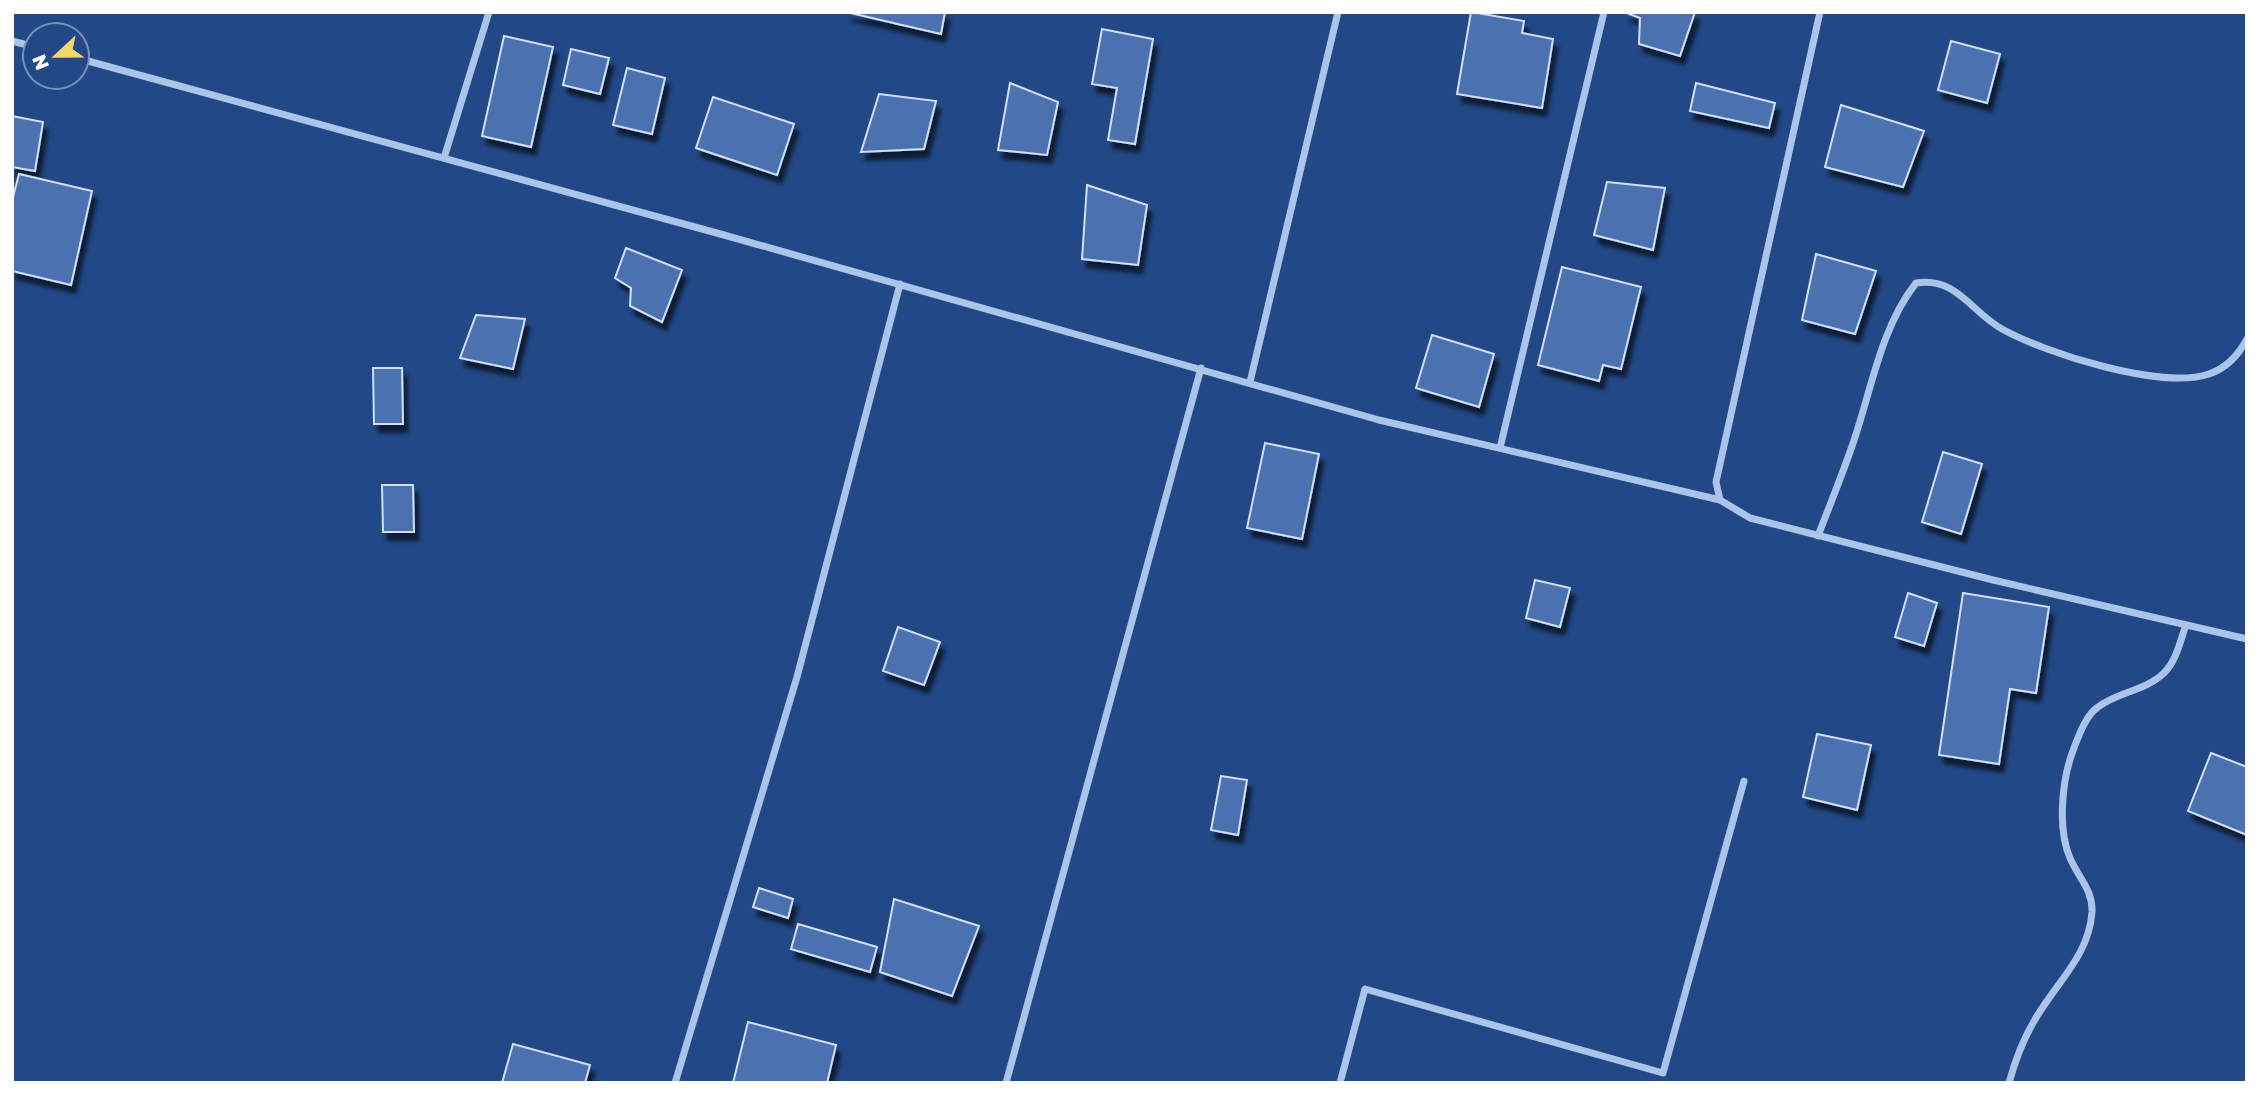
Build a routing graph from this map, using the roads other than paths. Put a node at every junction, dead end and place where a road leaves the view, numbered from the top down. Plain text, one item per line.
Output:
1 (489, 12) edge
2 (1338, 12) edge
3 (1604, 12) edge
4 (1820, 12) edge
5 (91, 62) edge
6 (444, 158) junction
7 (900, 284) junction
8 (2247, 339) edge
9 (1201, 368) junction
10 (1251, 382) junction
11 (1500, 448) junction
12 (1720, 500) junction
13 (1818, 536) junction
14 (2186, 625) junction
15 (2247, 639) edge
16 (1744, 781) dead end
17 (1663, 1073) junction
18 (675, 1083) edge
19 (1006, 1083) edge
20 (1340, 1083) edge
21 (1661, 1083) edge
22 (2009, 1083) edge

1 - 6 street
2 - 10 street
3 - 11 street
4 - 12 street
5 - 6 street
6 - 7 street
7 - 9 street
7 - 18 street
8 - 13 street
9 - 10 street
9 - 19 street
10 - 11 street
11 - 12 street
12 - 13 street
13 - 14 street
14 - 15 street
14 - 22 street
16 - 17 street
17 - 20 street
17 - 21 street

